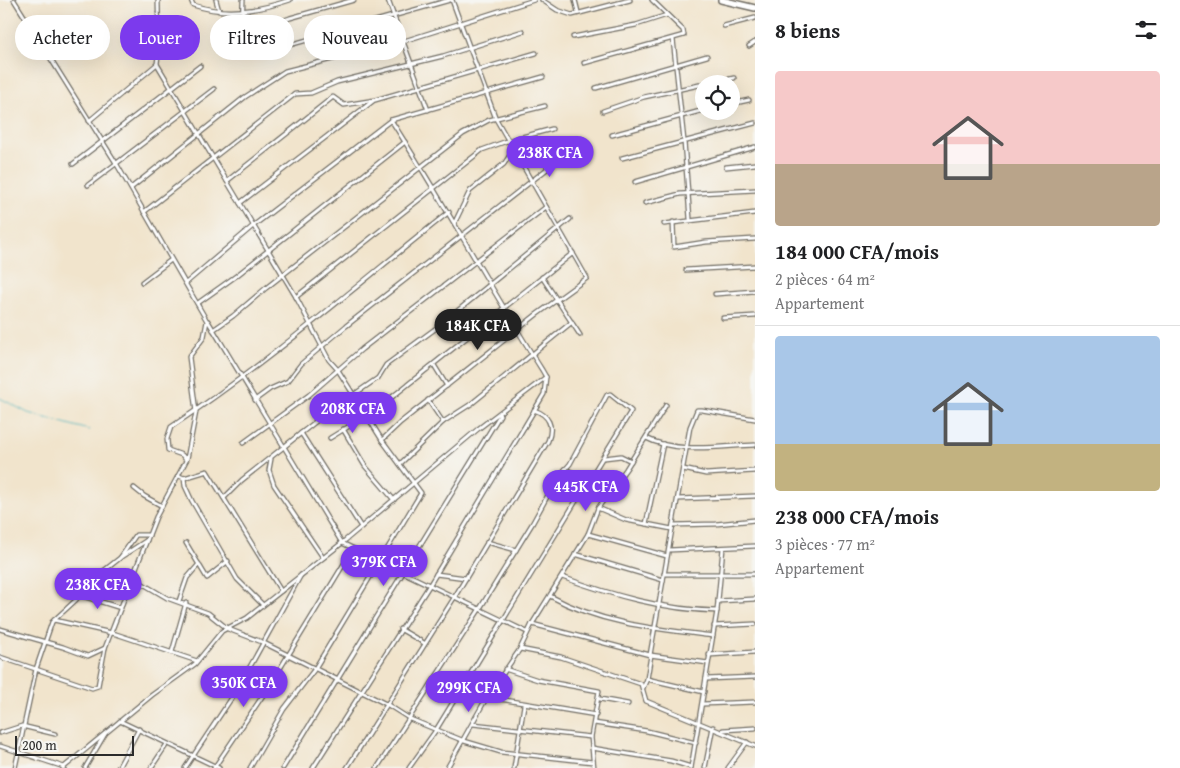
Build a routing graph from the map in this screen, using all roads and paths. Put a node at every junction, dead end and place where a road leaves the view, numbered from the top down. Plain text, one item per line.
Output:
1 (14, 0) edge
2 (158, 0) edge
3 (191, 0) edge
4 (216, 0) edge
5 (243, 0) edge
6 (268, 0) edge
7 (290, 0) edge
8 (354, 0) edge
9 (388, 0) edge
10 (451, 0) edge
11 (534, 0) edge
12 (542, 0) edge
13 (575, 0) edge
14 (630, 0) edge
15 (652, 0) edge
16 (721, 0) edge
17 (269, 6) junction
18 (755, 8) edge
19 (219, 11) junction
20 (243, 12) junction
21 (578, 12) junction
22 (243, 15) edge
23 (394, 15) joint
24 (667, 15) junction
25 (755, 18) edge
26 (294, 19) edge
27 (460, 23) junction
28 (724, 26) dead end
29 (523, 31) dead end
30 (573, 37) dead end
31 (673, 39) junction
32 (406, 40) edge
33 (755, 42) edge
34 (749, 46) dead end
35 (406, 47) edge
36 (469, 48) junction
37 (536, 54) dead end
38 (707, 56) dead end
39 (329, 60) edge
40 (411, 63) junction
41 (584, 63) dead end
42 (157, 64) junction
43 (675, 64) junction
44 (200, 66) dead end
45 (477, 70) junction
46 (543, 77) dead end
47 (419, 86) junction
48 (695, 86) edge
49 (596, 88) dead end
50 (172, 89) junction
51 (214, 90) dead end
52 (678, 90) junction
53 (486, 94) junction
54 (376, 100) junction
55 (749, 100) dead end
56 (740, 102) edge
57 (545, 106) dead end
58 (428, 110) junction
59 (602, 111) dead end
60 (185, 112) junction
61 (695, 112) edge
62 (682, 115) junction
63 (496, 119) junction
64 (391, 120) junction
65 (89, 121) junction
66 (755, 123) edge
67 (552, 129) dead end
68 (198, 134) junction
69 (612, 135) dead end
70 (507, 141) junction
71 (684, 141) junction
72 (405, 142) junction
73 (103, 143) junction
74 (755, 147) edge
75 (513, 151) junction
76 (554, 154) dead end
77 (622, 158) dead end
78 (212, 159) junction
79 (116, 163) junction
80 (73, 164) dead end
81 (755, 164) edge
82 (420, 166) junction
83 (686, 167) junction
84 (726, 167) dead end
85 (227, 181) junction
86 (530, 182) junction
87 (635, 182) dead end
88 (88, 185) dead end
89 (131, 188) junction
90 (434, 189) junction
91 (755, 190) edge
92 (689, 194) junction
93 (240, 202) junction
94 (645, 203) dead end
95 (546, 207) junction
96 (144, 212) junction
97 (448, 212) junction
98 (755, 213) edge
99 (570, 219) dead end
100 (690, 220) junction
101 (455, 222) junction
102 (673, 222) junction
103 (664, 224) dead end
104 (253, 226) junction
105 (558, 228) junction
106 (463, 235) junction
107 (755, 239) edge
108 (268, 252) junction
109 (573, 252) junction
110 (476, 259) junction
111 (172, 260) junction
112 (755, 266) edge
113 (686, 270) dead end
114 (282, 276) junction
115 (542, 277) junction
116 (142, 282) dead end
117 (490, 282) junction
118 (186, 283) junction
119 (755, 291) edge
120 (715, 294) dead end
121 (296, 297) junction
122 (557, 299) junction
123 (198, 302) junction
124 (503, 309) junction
125 (755, 316) edge
126 (723, 318) dead end
127 (207, 321) junction
128 (572, 322) junction
129 (309, 324) junction
130 (213, 330) junction
131 (517, 330) junction
132 (580, 335) dead end
133 (323, 347) junction
134 (531, 354) junction
135 (434, 365) junction
136 (338, 370) junction
137 (242, 377) junction
138 (546, 377) junction
139 (447, 386) junction
140 (352, 394) junction
141 (255, 400) junction
142 (428, 400) junction
143 (666, 405) dead end
144 (534, 410) junction
145 (196, 412) junction
146 (366, 415) junction
147 (500, 415) junction
148 (755, 419) edge
149 (443, 422) junction
150 (269, 423) junction
151 (343, 429) junction
152 (301, 433) junction
153 (330, 438) dead end
154 (646, 438) junction
155 (382, 440) junction
156 (243, 443) dead end
157 (663, 444) junction
158 (755, 445) edge
159 (283, 446) junction
160 (686, 446) junction
161 (603, 458) junction
162 (271, 459) junction
163 (186, 460) junction
164 (631, 462) junction
165 (400, 465) junction
166 (683, 469) junction
167 (565, 470) junction
168 (755, 471) edge
169 (178, 476) junction
170 (184, 478) junction
171 (590, 480) junction
172 (413, 484) junction
173 (134, 488) dead end
174 (755, 496) edge
175 (224, 498) junction
176 (678, 499) junction
177 (394, 500) junction
178 (162, 506) junction
179 (598, 508) junction
180 (755, 520) edge
181 (646, 524) junction
182 (362, 527) junction
183 (672, 527) junction
184 (588, 534) junction
185 (149, 535) junction
186 (148, 540) junction
187 (487, 542) junction
188 (186, 543) dead end
189 (342, 543) junction
190 (755, 546) edge
191 (723, 548) junction
192 (353, 549) junction
193 (516, 550) junction
194 (669, 550) junction
195 (576, 554) junction
196 (322, 556) junction
197 (667, 556) junction
198 (120, 558) junction
199 (228, 561) junction
200 (379, 561) junction
201 (199, 564) junction
202 (404, 573) junction
203 (301, 574) junction
204 (436, 574) junction
205 (664, 574) junction
206 (755, 574) edge
207 (721, 575) junction
208 (562, 577) junction
209 (133, 578) junction
210 (466, 578) junction
211 (663, 580) junction
212 (429, 586) junction
213 (281, 591) junction
214 (79, 596) junction
215 (550, 596) junction
216 (454, 598) junction
217 (755, 599) edge
218 (179, 601) junction
219 (718, 601) junction
220 (186, 603) junction
221 (264, 605) junction
222 (660, 605) junction
223 (121, 608) junction
224 (480, 610) junction
225 (717, 611) junction
226 (54, 620) junction
227 (504, 621) junction
228 (532, 624) junction
229 (755, 624) edge
230 (714, 626) junction
231 (0, 629) edge
232 (228, 629) junction
233 (400, 629) junction
234 (656, 629) junction
235 (527, 632) junction
236 (111, 634) junction
237 (713, 636) junction
238 (45, 642) junction
239 (262, 642) junction
240 (424, 643) junction
241 (105, 648) junction
242 (520, 649) junction
243 (172, 652) junction
244 (755, 652) edge
245 (288, 655) junction
246 (651, 655) junction
247 (710, 655) junction
248 (0, 657) edge
249 (197, 661) junction
250 (708, 663) junction
251 (36, 669) junction
252 (505, 669) junction
253 (314, 670) junction
254 (755, 677) edge
255 (706, 679) junction
256 (337, 680) junction
257 (647, 680) junction
258 (642, 690) junction
259 (704, 692) junction
260 (361, 693) junction
261 (487, 697) junction
262 (600, 699) junction
263 (755, 702) edge
264 (628, 704) dead end
265 (702, 704) junction
266 (388, 705) junction
267 (524, 705) junction
268 (596, 716) junction
269 (410, 719) junction
270 (120, 721) junction
271 (700, 722) junction
272 (594, 723) junction
273 (473, 724) junction
274 (22, 726) junction
275 (713, 727) junction
276 (755, 728) edge
277 (139, 729) junction
278 (436, 730) junction
279 (521, 730) junction
280 (722, 730) junction
281 (107, 731) junction
282 (0, 732) edge
283 (55, 734) dead end
284 (592, 737) junction
285 (464, 741) junction
286 (747, 742) junction
287 (696, 743) junction
288 (167, 744) junction
289 (0, 746) edge
290 (755, 746) edge
291 (592, 748) junction
292 (19, 751) junction
293 (516, 754) junction
294 (192, 756) junction
295 (593, 762) junction
296 (216, 767) edge
297 (691, 767) edge
298 (15, 768) edge
299 (64, 768) edge
300 (85, 768) edge
301 (118, 768) edge
302 (152, 768) edge
303 (185, 768) edge
304 (250, 768) edge
305 (283, 768) edge
306 (313, 768) edge
307 (346, 768) edge
308 (377, 768) edge
309 (410, 768) edge
310 (448, 768) edge
311 (514, 768) edge
312 (594, 768) edge
313 (705, 768) edge
314 (728, 768) edge

1 - 65 street
2 - 42 street
3 - 19 street
4 - 19 street
5 - 20 street
6 - 17 street
7 - 17 street
8 - 26 street
9 - 23 street
10 - 23 street
10 - 27 street
11 - 27 street
12 - 21 street
13 - 21 street
14 - 21 street
15 - 24 street
16 - 18 street
17 - 20 street
19 - 20 street
20 - 22 street
24 - 30 street
24 - 31 street
25 - 28 street
27 - 32 street
27 - 36 street
29 - 36 street
31 - 41 street
31 - 43 street
33 - 34 street
35 - 40 street
36 - 40 street
36 - 45 street
37 - 45 street
38 - 43 street
39 - 68 street
40 - 47 street
40 - 78 street
42 - 50 street
42 - 65 street
43 - 49 street
43 - 52 street
44 - 50 street
45 - 47 street
45 - 53 street
46 - 53 street
47 - 54 street
47 - 58 street
48 - 52 street
50 - 60 street
50 - 73 street
51 - 60 street
52 - 59 street
52 - 62 street
53 - 58 street
53 - 63 street
54 - 85 street
54 - 93 street
55 - 56 street
57 - 63 street
58 - 64 street
60 - 68 street
60 - 79 street
61 - 62 street
62 - 69 street
62 - 71 street
63 - 70 street
63 - 82 street
64 - 72 street
64 - 104 street
65 - 73 street
66 - 71 street
67 - 70 street
68 - 78 street
68 - 89 street
70 - 75 street
70 - 90 street
71 - 77 street
71 - 83 street
72 - 82 street
72 - 108 street
73 - 79 street
73 - 80 street
74 - 83 street
75 - 86 street
75 - 101 street
76 - 86 street
78 - 85 street
78 - 96 street
79 - 88 street
79 - 89 street
81 - 84 street
82 - 90 street
82 - 114 street
83 - 87 street
83 - 92 street
85 - 93 street
86 - 95 street
86 - 106 street
89 - 96 street
90 - 97 street
90 - 121 street
91 - 92 street
92 - 94 street
92 - 100 street
93 - 104 street
95 - 105 street
95 - 110 street
96 - 111 street
97 - 101 street
97 - 129 street
98 - 100 street
99 - 105 street
100 - 102 street
101 - 106 street
102 - 103 street
102 - 107 street
104 - 108 street
104 - 118 street
105 - 109 street
105 - 117 street
106 - 110 street
106 - 133 street
108 - 114 street
108 - 123 street
109 - 115 street
109 - 122 street
110 - 117 street
110 - 136 street
111 - 116 street
111 - 118 street
112 - 113 street
114 - 121 street
114 - 130 street
115 - 122 street
115 - 124 street
117 - 124 street
117 - 140 street
118 - 123 street
119 - 120 street
121 - 129 street
122 - 128 street
122 - 131 street
123 - 127 street
124 - 131 street
124 - 135 street
125 - 126 street
127 - 130 street
127 - 145 street
128 - 132 street
128 - 134 street
129 - 133 street
129 - 137 street
130 - 137 street
131 - 134 street
131 - 139 street
133 - 136 street
133 - 141 street
134 - 138 street
134 - 149 street
135 - 139 street
135 - 146 street
136 - 140 street
136 - 150 street
137 - 141 street
137 - 145 street
138 - 144 street
138 - 147 street
139 - 142 street
140 - 146 street
140 - 152 street
141 - 150 street
142 - 149 street
142 - 155 street
143 - 154 street
144 - 187 street
144 - 204 street
145 - 163 street
145 - 163 street
146 - 151 street
146 - 155 street
147 - 172 street
147 - 202 street
148 - 160 street
149 - 165 street
150 - 156 street
150 - 159 street
151 - 153 street
151 - 177 street
152 - 159 street
152 - 182 street
154 - 157 street
154 - 164 street
155 - 165 street
157 - 160 street
157 - 181 street
158 - 160 street
159 - 162 street
159 - 189 street
160 - 166 street
161 - 164 street
161 - 167 street
161 - 171 street
162 - 175 street
162 - 196 street
163 - 169 street
164 - 179 street
165 - 172 street
166 - 168 street
166 - 176 street
167 - 171 street
167 - 193 street
169 - 170 street
169 - 178 street
170 - 175 street
170 - 199 street
171 - 227 street
172 - 177 street
172 - 200 street
173 - 178 street
174 - 176 street
175 - 213 street
176 - 183 street
177 - 182 street
178 - 185 street
179 - 181 street
179 - 184 street
180 - 183 street
181 - 183 street
182 - 189 street
183 - 194 street
184 - 195 street
184 - 197 street
185 - 186 street
185 - 198 street
186 - 198 street
186 - 209 street
187 - 193 street
187 - 210 street
188 - 201 street
189 - 192 street
189 - 196 street
190 - 191 street
191 - 194 street
191 - 207 street
192 - 200 street
192 - 245 street
193 - 224 street
194 - 197 street
195 - 208 street
195 - 211 street
196 - 203 street
197 - 205 street
198 - 214 street
199 - 201 street
199 - 221 street
200 - 202 street
200 - 253 street
201 - 218 street
202 - 212 street
202 - 256 street
203 - 213 street
203 - 239 street
204 - 210 street
204 - 212 street
205 - 207 street
205 - 211 street
206 - 207 street
207 - 219 street
208 - 215 street
208 - 222 street
209 - 218 street
209 - 223 street
210 - 216 street
211 - 222 street
212 - 216 street
212 - 233 street
213 - 221 street
214 - 223 street
214 - 226 street
215 - 228 street
215 - 234 street
216 - 224 street
216 - 240 street
217 - 219 street
218 - 220 street
219 - 225 street
220 - 232 street
220 - 243 street
221 - 232 street
222 - 225 street
222 - 234 street
223 - 236 street
224 - 227 street
224 - 269 street
225 - 230 street
226 - 236 street
226 - 238 street
227 - 235 street
227 - 278 street
228 - 235 street
228 - 246 street
229 - 230 street
230 - 237 street
231 - 238 street
232 - 239 street
232 - 249 street
233 - 240 street
233 - 260 street
234 - 237 street
234 - 246 street
235 - 242 street
236 - 241 street
236 - 243 street
237 - 247 street
238 - 241 street
238 - 251 street
239 - 245 street
239 - 294 street
240 - 266 street
241 - 251 street
242 - 252 street
242 - 258 street
243 - 249 street
244 - 247 street
245 - 253 street
245 - 296 street
246 - 250 street
246 - 257 street
247 - 250 street
248 - 251 street
249 - 270 street
250 - 255 street
251 - 274 street
252 - 261 street
252 - 262 street
253 - 256 street
253 - 304 street
254 - 255 street
255 - 259 street
256 - 260 street
256 - 305 street
257 - 258 street
257 - 259 street
258 - 271 street
259 - 265 street
260 - 266 street
260 - 306 street
261 - 267 street
261 - 273 street
262 - 264 street
262 - 268 street
263 - 265 street
265 - 271 street
266 - 269 street
266 - 307 street
267 - 268 street
267 - 279 street
268 - 272 street
269 - 278 street
269 - 308 street
270 - 277 street
270 - 281 street
271 - 275 street
271 - 287 street
272 - 284 street
272 - 287 street
273 - 279 street
273 - 285 street
274 - 282 street
274 - 283 street
274 - 292 street
275 - 280 street
275 - 313 street
276 - 280 street
277 - 288 street
277 - 301 street
278 - 285 street
278 - 309 street
279 - 284 street
279 - 293 street
280 - 286 street
281 - 299 street
281 - 300 street
284 - 291 street
285 - 293 street
285 - 310 street
286 - 290 street
286 - 314 street
287 - 297 street
288 - 294 street
288 - 302 street
289 - 292 street
291 - 295 street
291 - 297 street
292 - 298 street
292 - 299 street
293 - 295 street
293 - 311 street
294 - 296 street
294 - 303 street
295 - 312 street

